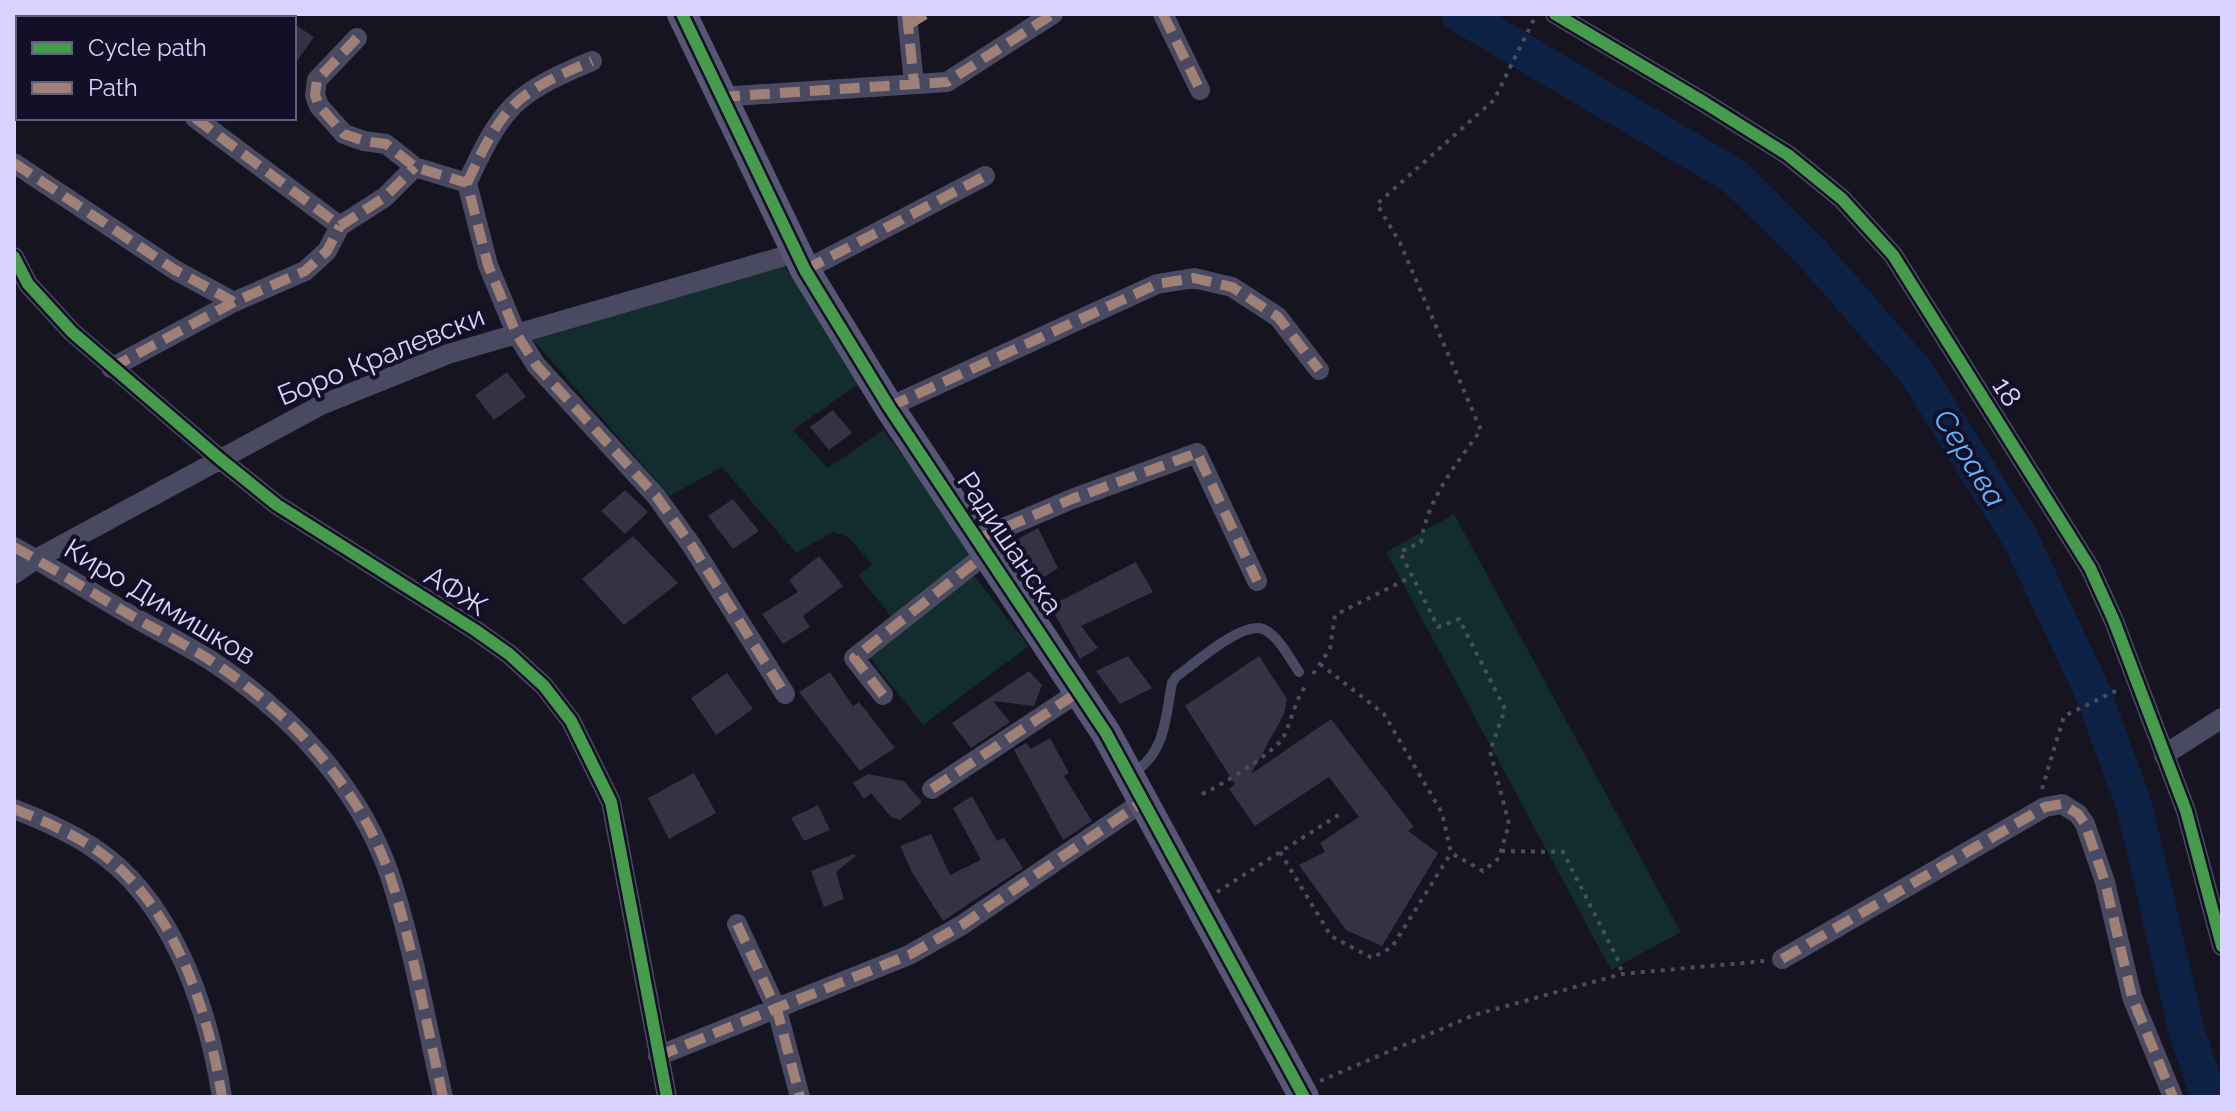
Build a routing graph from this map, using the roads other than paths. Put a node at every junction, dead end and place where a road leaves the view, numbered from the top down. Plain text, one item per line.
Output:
1 (682, 14) edge
2 (1053, 14) edge
3 (1163, 14) edge
4 (1555, 14) edge
5 (914, 18) edge
6 (357, 38) dead end
7 (592, 61) dead end
8 (914, 84) junction
9 (1200, 90) dead end
10 (720, 97) junction
11 (198, 120) edge
12 (14, 163) edge
13 (415, 167) junction
14 (985, 176) dead end
15 (467, 183) junction
16 (340, 226) junction
17 (14, 257) edge
18 (800, 261) junction
19 (234, 302) junction
20 (516, 333) junction
21 (111, 368) junction
22 (1319, 370) dead end
23 (889, 407) junction
24 (220, 459) junction
25 (983, 546) junction
26 (14, 547) edge
27 (36, 559) junction
28 (14, 574) edge
29 (1257, 581) dead end
30 (1299, 672) dead end
31 (1080, 691) junction
32 (785, 694) dead end
33 (883, 695) dead end
34 (2222, 718) edge
35 (2164, 755) junction
36 (1137, 788) junction
37 (932, 789) dead end
38 (14, 809) edge
39 (737, 924) dead end
40 (2222, 946) edge
41 (1782, 959) road end
42 (777, 1010) junction
43 (658, 1056) junction
44 (1301, 1093) edge
45 (222, 1097) edge
46 (443, 1097) edge
47 (667, 1097) edge
48 (800, 1097) edge
49 (2173, 1097) edge

1 - 10 street, Радишанска
2 - 8 street
3 - 9 street
4 - 35 street, 18
5 - 8 street
6 - 13 street
7 - 15 street
8 - 10 street
10 - 18 street, Радишанска
11 - 16 street
12 - 19 street
13 - 15 street
13 - 16 street
14 - 18 street, Боро Кралевски
15 - 20 street
16 - 19 street
17 - 21 street, АФЖ
18 - 20 street, Боро Кралевски
18 - 23 street, Радишанска
19 - 21 street
20 - 24 street, Боро Кралевски
20 - 32 street
21 - 24 street, АФЖ
22 - 23 street
23 - 25 street, Радишанска
24 - 27 street, Боро Кралевски
24 - 43 street, АФЖ
25 - 29 street
25 - 31 street, Радишанска
25 - 33 street
26 - 27 street, Киро Димишков
27 - 28 street, Боро Кралевски
27 - 46 street, Киро Димишков
30 - 36 lane
31 - 36 street, Радишанска
31 - 37 street
34 - 35 street
35 - 40 street, 18
36 - 42 street
36 - 44 street, Радишанска
38 - 45 street
39 - 42 street
41 - 49 street
42 - 43 street
42 - 48 street
43 - 47 street, АФЖ

